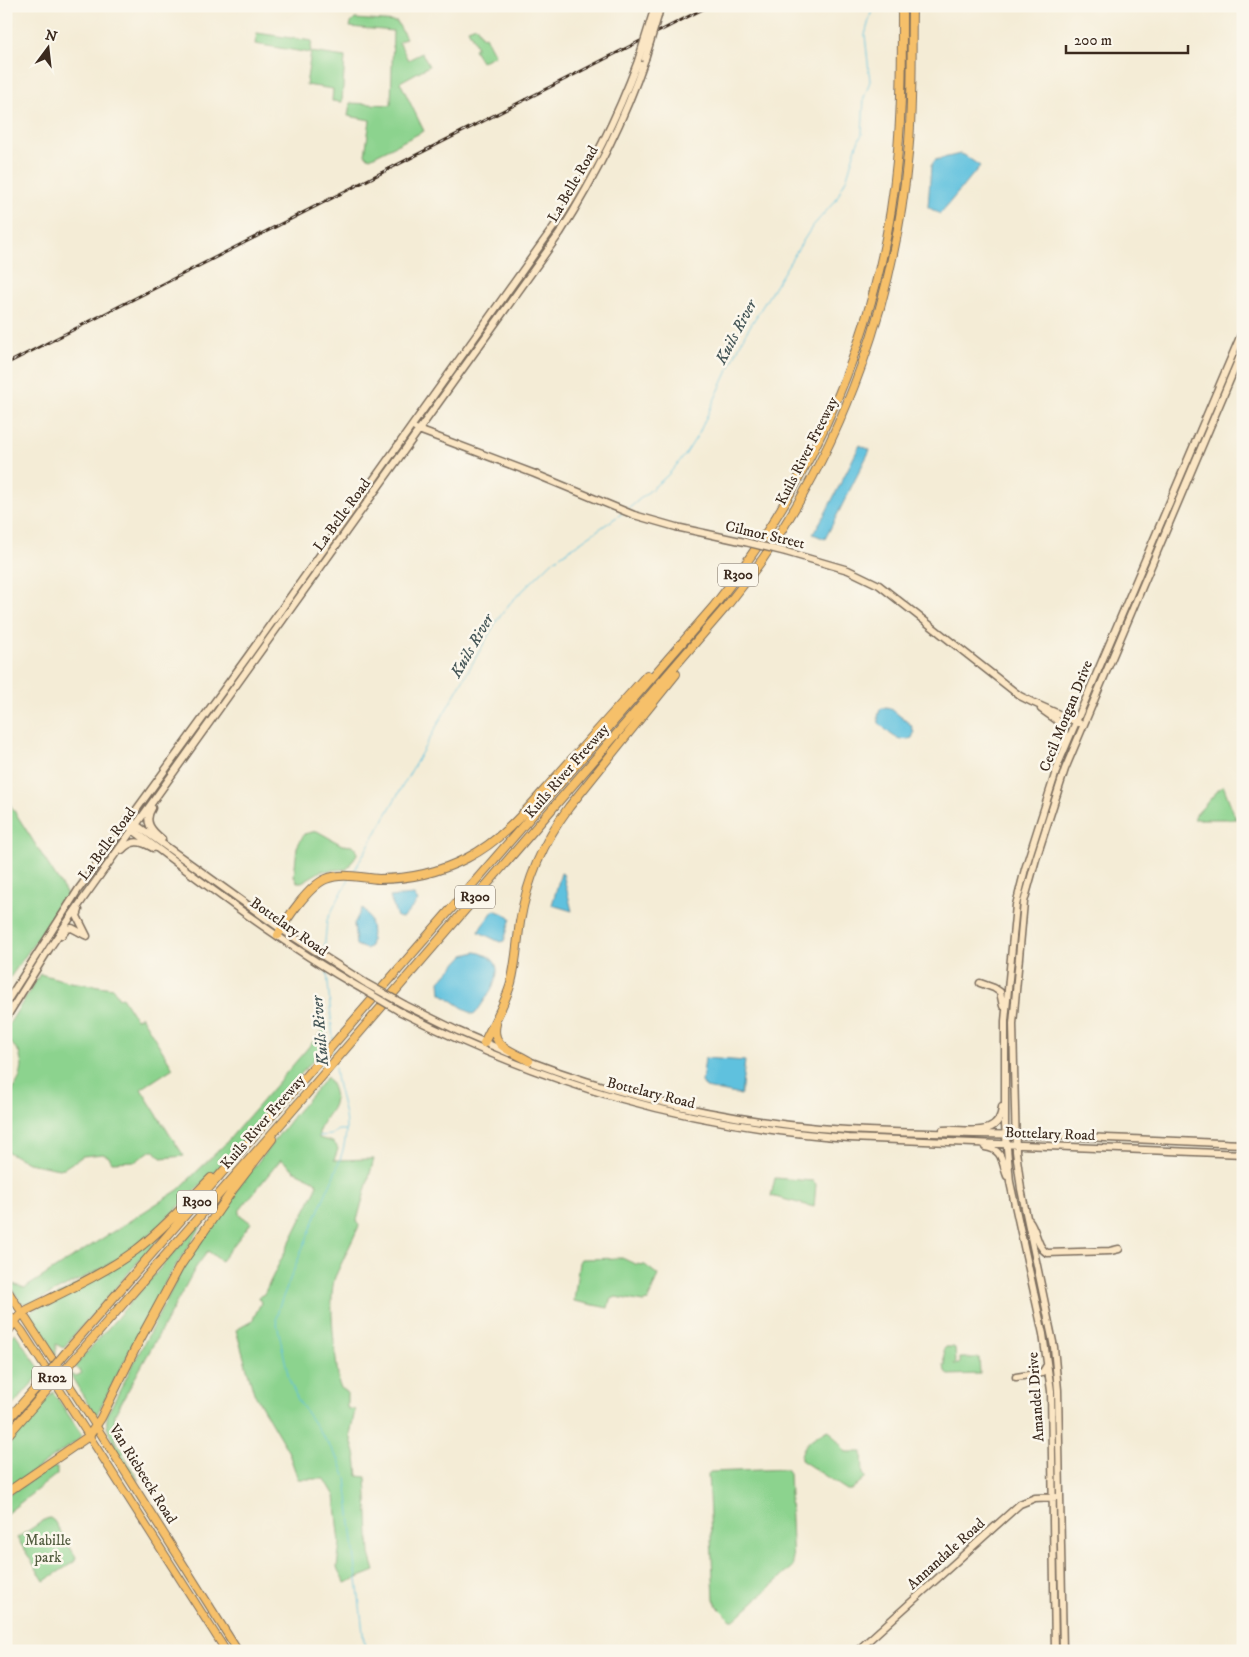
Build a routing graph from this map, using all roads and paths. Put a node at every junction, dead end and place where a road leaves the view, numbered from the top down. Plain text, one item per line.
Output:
1 (654, 6) edge
2 (660, 6) edge
3 (902, 6) edge
4 (912, 6) edge
5 (655, 15) junction
6 (642, 60) junction
7 (1243, 330) edge
8 (1243, 349) edge
9 (410, 427) junction
10 (418, 430) junction
11 (692, 632) junction
12 (699, 639) junction
13 (1032, 702) junction
14 (1080, 723) junction
15 (1064, 752) junction
16 (179, 765) junction
17 (127, 821) junction
18 (135, 827) junction
19 (175, 857) junction
20 (112, 859) junction
21 (83, 899) junction
22 (279, 932) junction
23 (55, 939) junction
24 (980, 983) dead end
25 (365, 987) junction
26 (6, 1003) edge
27 (498, 1014) junction
28 (6, 1018) edge
29 (1005, 1029) junction
30 (484, 1043) junction
31 (1005, 1050) junction
32 (529, 1061) junction
33 (291, 1112) junction
34 (912, 1133) junction
35 (1006, 1135) junction
36 (1015, 1135) junction
37 (950, 1142) junction
38 (1007, 1144) junction
39 (1243, 1144) edge
40 (1015, 1145) junction
41 (1243, 1154) edge
42 (236, 1158) junction
43 (1010, 1182) junction
44 (1027, 1217) junction
45 (1119, 1249) dead end
46 (6, 1288) edge
47 (6, 1311) edge
48 (22, 1312) junction
49 (14, 1322) junction
50 (6, 1335) edge
51 (1048, 1363) junction
52 (1016, 1377) dead end
53 (6, 1422) edge
54 (96, 1426) junction
55 (89, 1436) junction
56 (6, 1438) edge
57 (6, 1493) edge
58 (1053, 1497) junction
59 (1061, 1497) junction
60 (237, 1649) edge
61 (226, 1651) edge
62 (857, 1651) edge
63 (1055, 1651) edge
64 (1063, 1651) edge

1 - 5 main road, La Belle Road
2 - 5 main road, La Belle Road
3 - 11 highway, Kuils River Freeway / R300
4 - 12 highway, Kuils River Freeway / R300
5 - 6 main road, La Belle Road, bridge
6 - 9 main road, La Belle Road
6 - 10 main road, La Belle Road
7 - 14 main road, Cecil Morgan Drive
8 - 14 main road, Cecil Morgan Drive
9 - 10 main road, Cilmor Street
9 - 17 main road, La Belle Road
10 - 13 main road, Cilmor Street, bridge
10 - 16 main road, La Belle Road
11 - 22 highway
11 - 42 highway, Kuils River Freeway / R300
12 - 27 highway
12 - 33 highway, Kuils River Freeway / R300
13 - 14 main road, Cilmor Street
13 - 15 main road
14 - 15 main road, Cecil Morgan Drive
14 - 36 main road, Cecil Morgan Drive
15 - 29 main road, Cecil Morgan Drive
16 - 18 main road, La Belle Road
16 - 19 main road
17 - 18 main road, Bottelary Road
17 - 26 main road, La Belle Road
18 - 19 main road, Bottelary Road
18 - 20 main road, La Belle Road
19 - 20 main road
19 - 22 main road, Bottelary Road
20 - 21 main road, La Belle Road
21 - 23 main road, La Belle Road
21 - 23 main road
22 - 25 main road, Bottelary Road
22 - 25 main road, Bottelary Road
23 - 28 main road, La Belle Road
24 - 29 main road
25 - 30 main road, Bottelary Road, bridge
25 - 37 main road, Bottelary Road, bridge
27 - 30 highway
27 - 32 highway
29 - 31 main road, Cecil Morgan Drive
30 - 32 main road, Bottelary Road
31 - 34 main road
31 - 35 main road, Cecil Morgan Drive
32 - 34 main road, Bottelary Road
33 - 54 highway
33 - 56 highway, Kuils River Freeway / R300, bridge
34 - 35 main road, Bottelary Road
35 - 36 main road, Bottelary Road
35 - 38 main road, Cecil Morgan Drive
36 - 39 main road, Bottelary Road
36 - 40 main road, Cecil Morgan Drive
37 - 38 main road, Bottelary Road
37 - 43 main road
38 - 40 main road, Bottelary Road
38 - 43 main road, Amandel Drive
40 - 41 main road, Bottelary Road
40 - 44 main road, Amandel Drive
42 - 48 highway
42 - 53 highway, Kuils River Freeway / R300, bridge
43 - 51 main road, Amandel Drive
44 - 45 main road
44 - 59 main road, Amandel Drive
46 - 48 main road, R102
47 - 49 main road, R102
48 - 49 highway
48 - 54 main road, Van Riebeeck Road / R102
49 - 50 highway
49 - 55 main road, Van Riebeeck Road / R102
51 - 52 main road
51 - 58 main road, Amandel Drive
54 - 55 highway
54 - 60 main road, Van Riebeeck Road / R102
55 - 57 highway
55 - 61 main road, Van Riebeeck Road / R102
58 - 59 main road, Annandale Road
58 - 62 main road, Annandale Road
58 - 63 main road, Amandel Drive
59 - 64 main road, Amandel Drive

